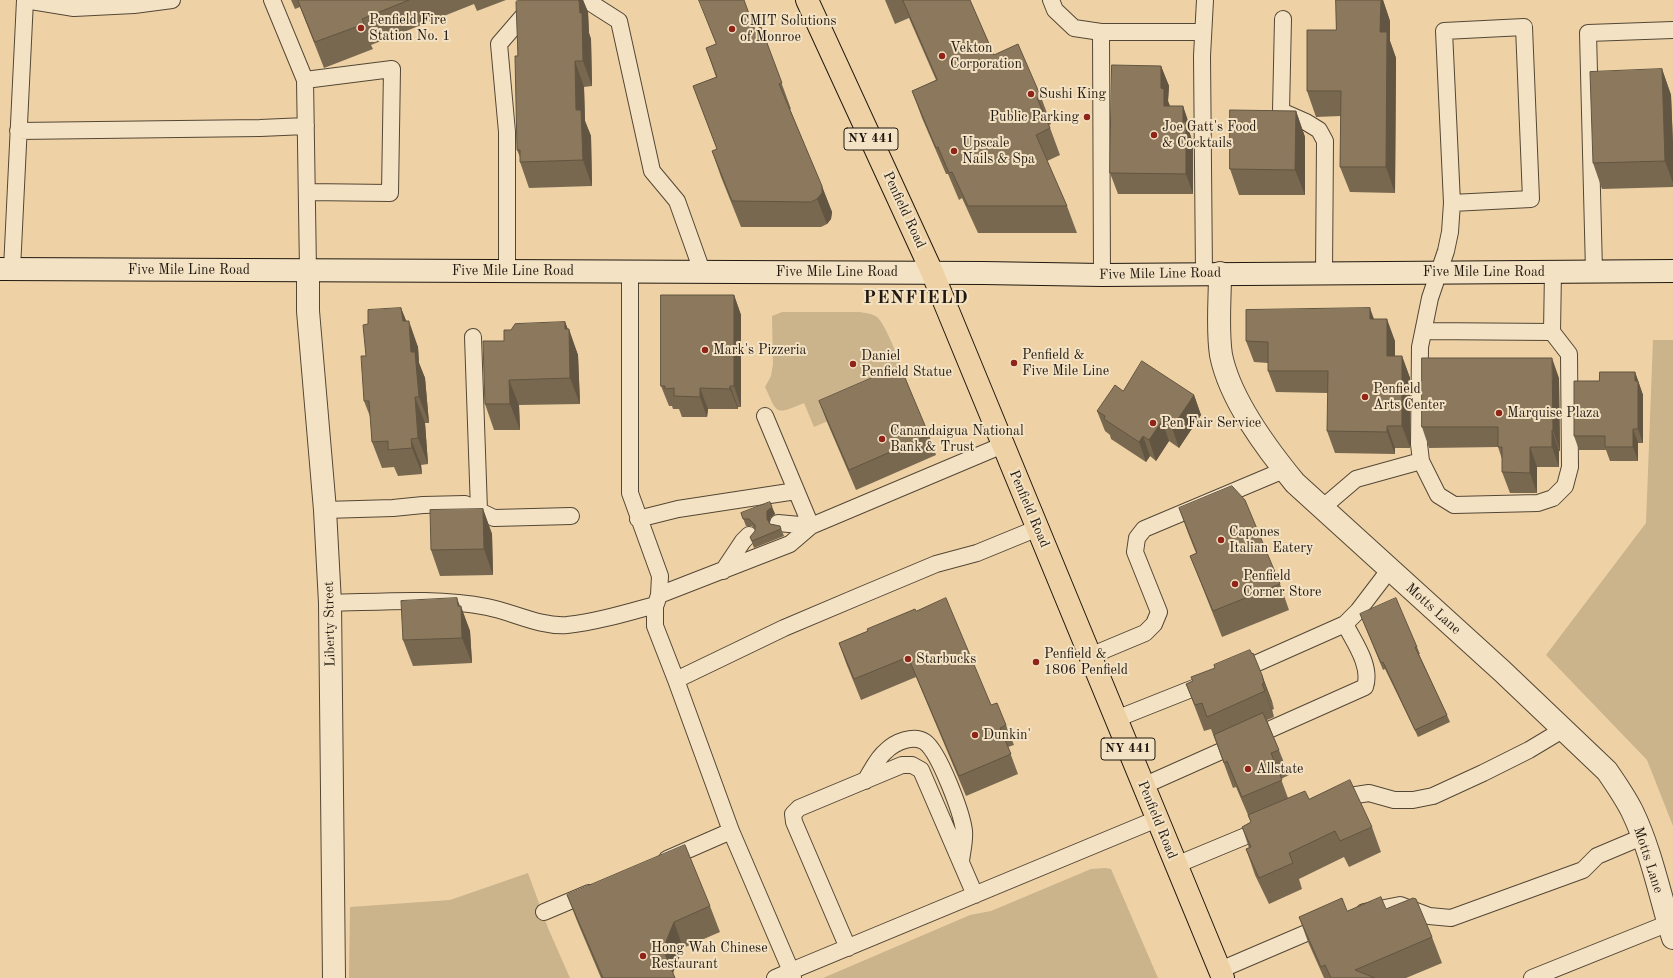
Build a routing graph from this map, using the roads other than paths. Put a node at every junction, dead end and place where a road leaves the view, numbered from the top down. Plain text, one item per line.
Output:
1 (172, 0) edge
2 (272, 0) edge
3 (564, 0) edge
4 (586, 0) edge
5 (1051, 0) edge
6 (1205, 0) edge
7 (813, 2) edge
8 (1283, 19) dead end
9 (1673, 30) edge
10 (1101, 32) junction
11 (1204, 32) junction
12 (305, 80) junction
13 (306, 126) junction
14 (18, 131) junction
15 (307, 192) junction
16 (1452, 203) junction
17 (6, 269) edge
18 (308, 270) junction
19 (507, 271) junction
20 (702, 271) junction
21 (1553, 271) junction
22 (1594, 271) junction
23 (1673, 271) edge
24 (630, 272) junction
25 (932, 272) junction
26 (1324, 272) junction
27 (1438, 272) junction
28 (1212, 273) junction
29 (1102, 275) junction
30 (1424, 330) junction
31 (1552, 332) junction
32 (473, 337) dead end
33 (765, 416) dead end
34 (1002, 445) junction
35 (1421, 461) junction
36 (1284, 470) junction
37 (796, 491) junction
38 (1322, 508) junction
39 (325, 510) junction
40 (479, 510) junction
41 (571, 516) dead end
42 (638, 519) junction
43 (778, 523) dead end
44 (811, 526) junction
45 (1038, 528) junction
46 (749, 535) dead end
47 (1390, 569) junction
48 (723, 571) junction
49 (657, 600) junction
50 (330, 603) junction
51 (1345, 624) junction
52 (1090, 656) junction
53 (676, 680) junction
54 (1116, 719) junction
55 (1564, 729) junction
56 (865, 781) junction
57 (1144, 786) junction
58 (1320, 805) edge
59 (1157, 819) junction
60 (1278, 822) edge
61 (731, 831) junction
62 (1642, 837) junction
63 (961, 863) junction
64 (652, 865) edge
65 (1176, 865) junction
66 (602, 887) edge
67 (975, 895) junction
68 (544, 912) dead end
69 (1671, 930) edge
70 (848, 948) junction
71 (1222, 974) edge
72 (792, 975) edge
73 (334, 978) edge
74 (775, 978) edge
75 (1532, 978) edge

1 - 14 lane
2 - 12 lane
3 - 19 lane
4 - 20 lane
5 - 10 lane
6 - 11 lane
7 - 25 main road, Penfield Road / NY 441
8 - 26 lane
9 - 22 lane
10 - 11 lane
10 - 29 lane
11 - 28 lane
12 - 13 lane
12 - 15 lane
13 - 14 lane
13 - 15 lane
14 - 17 lane
15 - 18 lane
16 - 16 lane
16 - 27 lane
17 - 18 main road, Five Mile Line Road
18 - 19 main road, Five Mile Line Road
18 - 39 main road, Liberty Street
19 - 24 main road, Five Mile Line Road
20 - 24 main road, Five Mile Line Road
20 - 25 main road, Five Mile Line Road
21 - 22 main road, Five Mile Line Road
21 - 27 main road, Five Mile Line Road
21 - 31 lane
22 - 23 main road, Five Mile Line Road
24 - 42 lane
25 - 29 main road, Five Mile Line Road
25 - 34 main road, Penfield Road / NY 441
26 - 27 main road, Five Mile Line Road
26 - 28 main road, Five Mile Line Road
27 - 30 lane
28 - 29 main road, Five Mile Line Road
28 - 36 main road, Motts Lane
30 - 31 lane
30 - 35 lane
31 - 35 lane
32 - 40 lane
33 - 37 lane
34 - 44 lane
34 - 45 main road, Penfield Road / NY 441
35 - 38 lane
36 - 38 main road, Motts Lane
36 - 52 lane
37 - 42 lane
37 - 44 lane
38 - 47 main road, Motts Lane
39 - 40 lane
39 - 50 main road, Liberty Street
40 - 41 lane
42 - 49 lane
43 - 44 lane
44 - 48 lane
45 - 52 main road, Penfield Road / NY 441
45 - 53 lane
46 - 48 lane
47 - 51 lane
47 - 55 main road, Motts Lane
48 - 49 lane
49 - 50 lane
49 - 53 lane
50 - 73 main road, Liberty Street
51 - 54 lane
51 - 57 lane
52 - 54 main road, Penfield Road / NY 441
53 - 61 lane
54 - 57 main road, Penfield Road / NY 441
55 - 58 lane
55 - 62 main road, Motts Lane
56 - 63 lane
56 - 63 lane
56 - 70 lane
57 - 59 main road, Penfield Road / NY 441
59 - 65 main road, Penfield Road / NY 441
59 - 67 lane
60 - 65 lane
61 - 64 lane
61 - 72 lane
62 - 69 main road, Motts Lane
62 - 71 lane
63 - 67 lane
65 - 71 main road, Penfield Road / NY 441
66 - 68 lane
67 - 70 lane
69 - 75 lane
70 - 72 lane
72 - 74 lane

